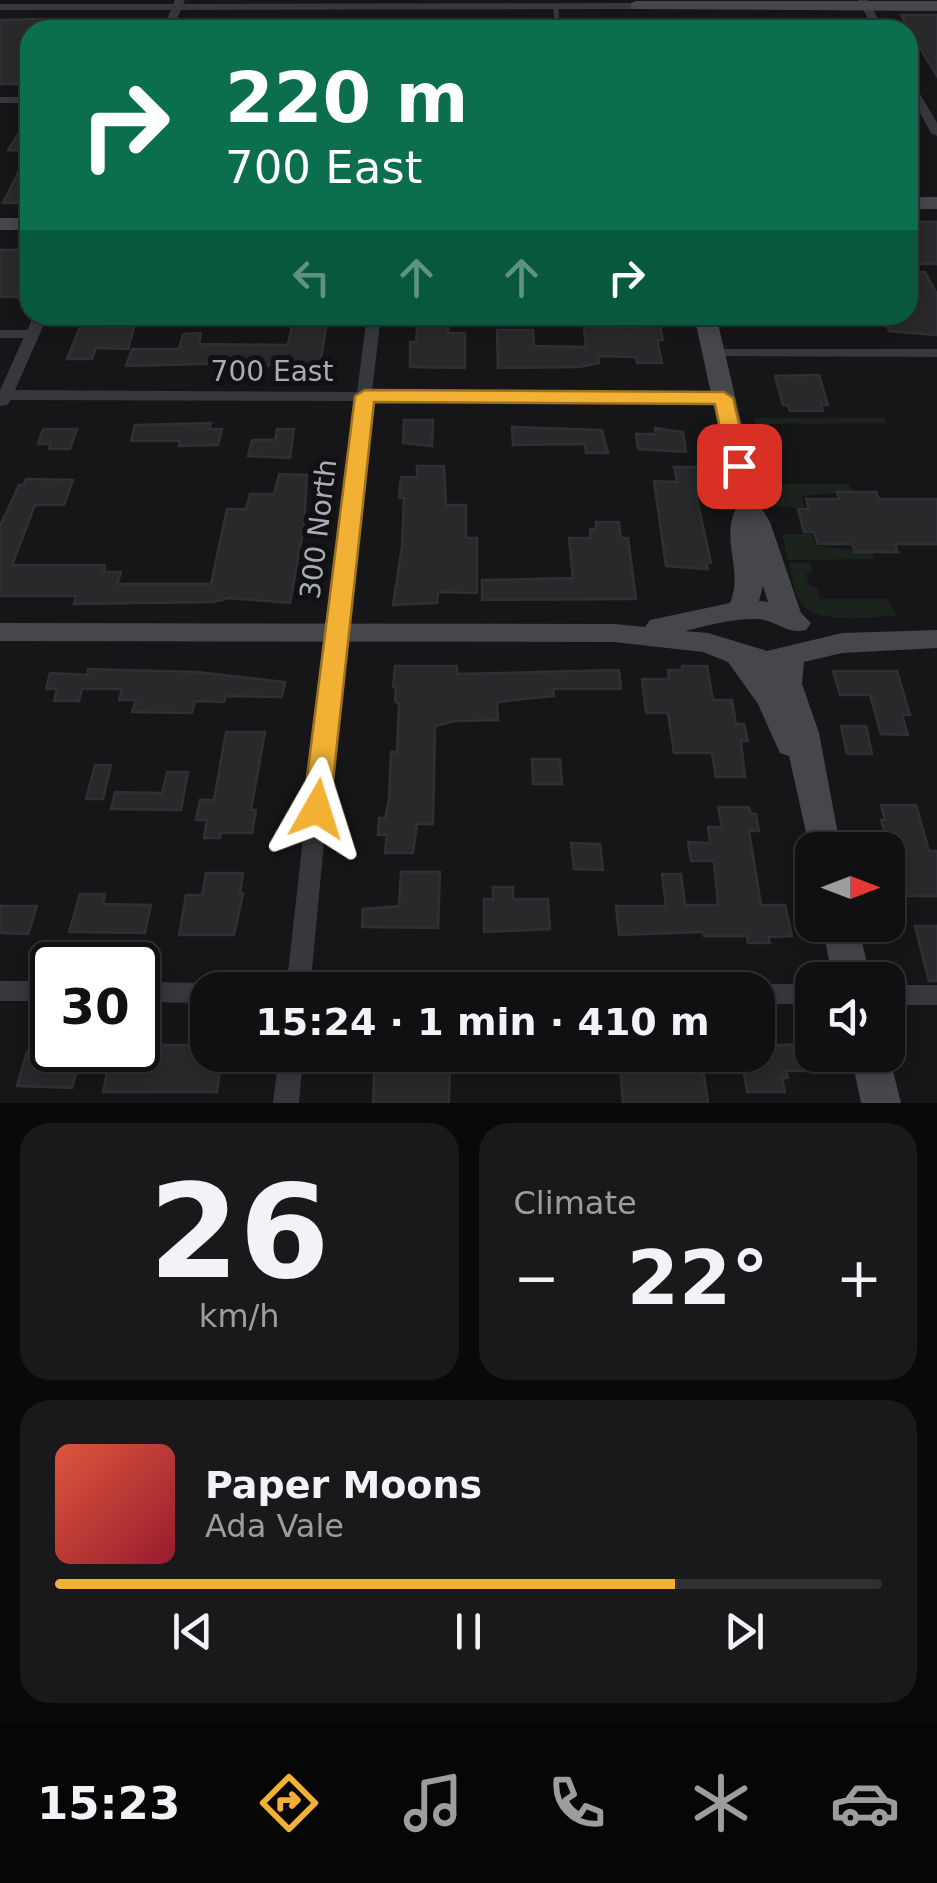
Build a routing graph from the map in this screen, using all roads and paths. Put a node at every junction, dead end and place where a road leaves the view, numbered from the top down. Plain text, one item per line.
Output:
1 (635, 3) edge
2 (865, 3) edge
3 (178, 4) edge
4 (937, 6) edge
5 (0, 7) edge
6 (556, 7) junction
7 (406, 9) edge
8 (557, 20) edge
9 (918, 90) edge
10 (933, 93) dead end
11 (918, 102) edge
12 (937, 134) edge
13 (36, 325) edge
14 (373, 325) edge
15 (707, 325) edge
16 (0, 334) edge
17 (32, 334) junction
18 (714, 353) junction
19 (937, 353) edge
20 (365, 396) junction
21 (724, 398) junction
22 (2, 399) edge
23 (748, 507) junction
24 (734, 612) junction
25 (0, 632) edge
26 (335, 634) junction
27 (614, 634) junction
28 (937, 636) edge
29 (791, 637) junction
30 (735, 652) junction
31 (807, 772) junction
32 (820, 832) edge
33 (300, 972) edge
34 (0, 990) edge
35 (30, 991) edge
36 (160, 992) edge
37 (190, 993) edge
38 (905, 995) edge
39 (937, 995) edge
40 (290, 1072) edge
41 (874, 1072) edge
42 (286, 1103) edge
43 (881, 1103) edge

1 - 2 street
1 - 6 street
2 - 4 street
3 - 5 street
3 - 7 street
6 - 7 street
6 - 8 lane
9 - 10 street
11 - 12 street
13 - 17 street
14 - 20 street, 300 North
15 - 18 street
16 - 17 lane
17 - 22 street
18 - 19 street
18 - 21 street
20 - 21 street, 700 East
20 - 22 street, 700 East
20 - 26 street, 300 North
21 - 23 street
23 - 24 street
23 - 29 street
24 - 27 street
24 - 29 street
24 - 30 street
25 - 26 street
26 - 27 street
26 - 33 street, 300 North
27 - 30 street
28 - 29 street
29 - 30 street
29 - 31 street
30 - 31 street
31 - 32 street
34 - 35 street
36 - 37 street
38 - 39 street
40 - 42 street
41 - 43 street

